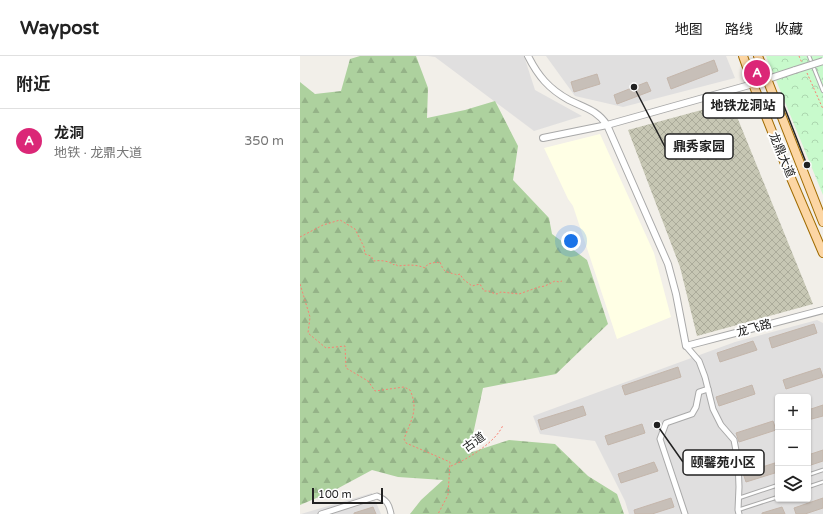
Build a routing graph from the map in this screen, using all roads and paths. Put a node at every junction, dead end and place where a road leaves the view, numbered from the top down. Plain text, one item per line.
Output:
1 (528, 56) edge
2 (743, 56) edge
3 (758, 56) edge
4 (799, 56) edge
5 (809, 56) edge
6 (823, 61) edge
7 (802, 63) dead end
8 (805, 69) dead end
9 (768, 79) junction
10 (753, 84) junction
11 (823, 91) edge
12 (823, 109) edge
13 (607, 125) junction
14 (543, 138) dead end
15 (823, 222) edge
16 (300, 237) edge
17 (823, 253) edge
18 (562, 281) dead end
19 (300, 284) edge
20 (823, 310) edge
21 (686, 346) junction
22 (708, 389) junction
23 (503, 425) dead end
24 (450, 466) junction
25 (823, 470) edge
26 (811, 474) edge
27 (823, 482) edge
28 (775, 486) edge
29 (811, 486) edge
30 (738, 498) junction
31 (775, 498) edge
32 (738, 512) edge
33 (321, 514) edge
34 (391, 514) edge
35 (438, 514) edge
36 (685, 514) edge

1 - 13 street
2 - 10 main road, 龙鼎大道
3 - 9 main road, 龙鼎大道
4 - 7 path
5 - 11 lane
6 - 9 street, bridge
8 - 12 path
9 - 10 street
9 - 15 main road, 龙鼎大道
10 - 13 street
10 - 17 main road, 龙鼎大道
13 - 14 street
13 - 21 street
16 - 18 path
19 - 24 path
20 - 21 street, 龙飞路
21 - 22 street
22 - 30 street
22 - 36 street
23 - 24 path, 古道
24 - 35 path
25 - 26 lane
27 - 29 lane
28 - 30 lane
30 - 32 street
31 - 32 lane
33 - 34 street

